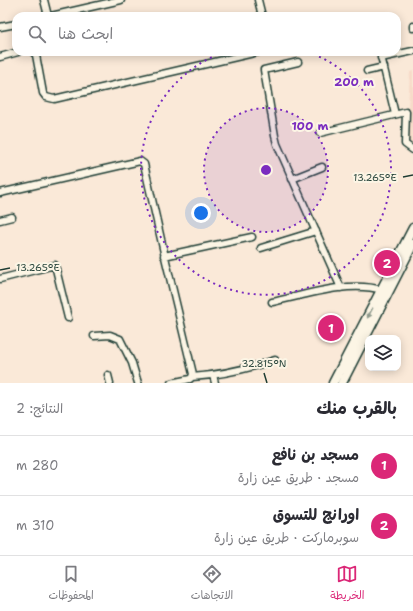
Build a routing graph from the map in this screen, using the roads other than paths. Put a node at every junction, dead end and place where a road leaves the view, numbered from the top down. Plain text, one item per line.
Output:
1 (44, 0) edge
2 (119, 0) edge
3 (258, 0) edge
4 (48, 12) edge
5 (66, 12) edge
6 (261, 12) edge
7 (12, 25) edge
8 (0, 27) edge
9 (413, 51) edge
10 (401, 52) edge
11 (12, 54) edge
12 (36, 56) edge
13 (241, 56) edge
14 (381, 56) edge
15 (0, 57) edge
16 (298, 62) dead end
17 (384, 67) junction
18 (367, 71) dead end
19 (395, 114) junction
20 (320, 133) dead end
21 (413, 150) edge
22 (322, 167) dead end
23 (292, 180) junction
24 (0, 193) edge
25 (12, 217) dead end
26 (0, 220) edge
27 (413, 228) edge
28 (316, 231) junction
29 (252, 237) dead end
30 (413, 244) edge
31 (261, 248) dead end
32 (164, 256) junction
33 (0, 279) edge
34 (342, 288) junction
35 (382, 290) junction
36 (272, 302) dead end
37 (68, 318) dead end
38 (94, 336) dead end
39 (275, 360) dead end
40 (108, 375) dead end
41 (213, 375) junction
42 (192, 377) junction
43 (110, 383) edge
44 (138, 383) edge
45 (171, 383) edge
46 (215, 383) edge
47 (333, 383) edge
48 (342, 383) edge

1 - 4 street
2 - 5 street
3 - 6 street
7 - 8 street
9 - 10 street
11 - 15 street
12 - 13 street
14 - 17 street
16 - 23 street
17 - 18 street
17 - 19 street
19 - 20 street
19 - 21 street
22 - 23 street
23 - 28 street
24 - 32 street
25 - 26 street
27 - 35 main road
28 - 31 street
28 - 34 street
29 - 32 street
30 - 48 main road
32 - 42 street
33 - 37 street
34 - 35 street
34 - 36 street
35 -> 47 main road
38 - 44 street
39 - 41 street
40 - 43 street
41 - 42 street
41 - 46 street
42 - 45 street

